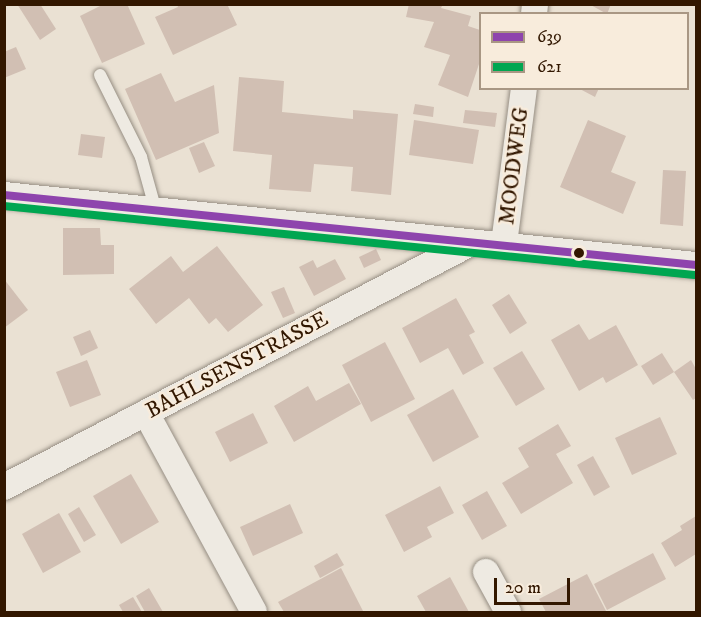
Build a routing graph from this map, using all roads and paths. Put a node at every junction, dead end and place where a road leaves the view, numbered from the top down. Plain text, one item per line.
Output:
1 (100, 75) dead end
2 (525, 90) edge
3 (4, 195) edge
4 (156, 211) junction
5 (469, 244) junction
6 (504, 244) junction
7 (696, 265) edge
8 (146, 413) junction
9 (4, 487) edge
10 (486, 572) dead end
11 (254, 612) edge
12 (508, 612) edge

1 - 4 lane
2 - 6 street, MOODWEG
3 - 4 street
4 - 5 street
5 - 6 street
5 - 8 street, BAHLSENSTRASSE
6 - 7 street
8 - 9 street, BAHLSENSTRASSE
8 - 11 street
10 - 12 street

